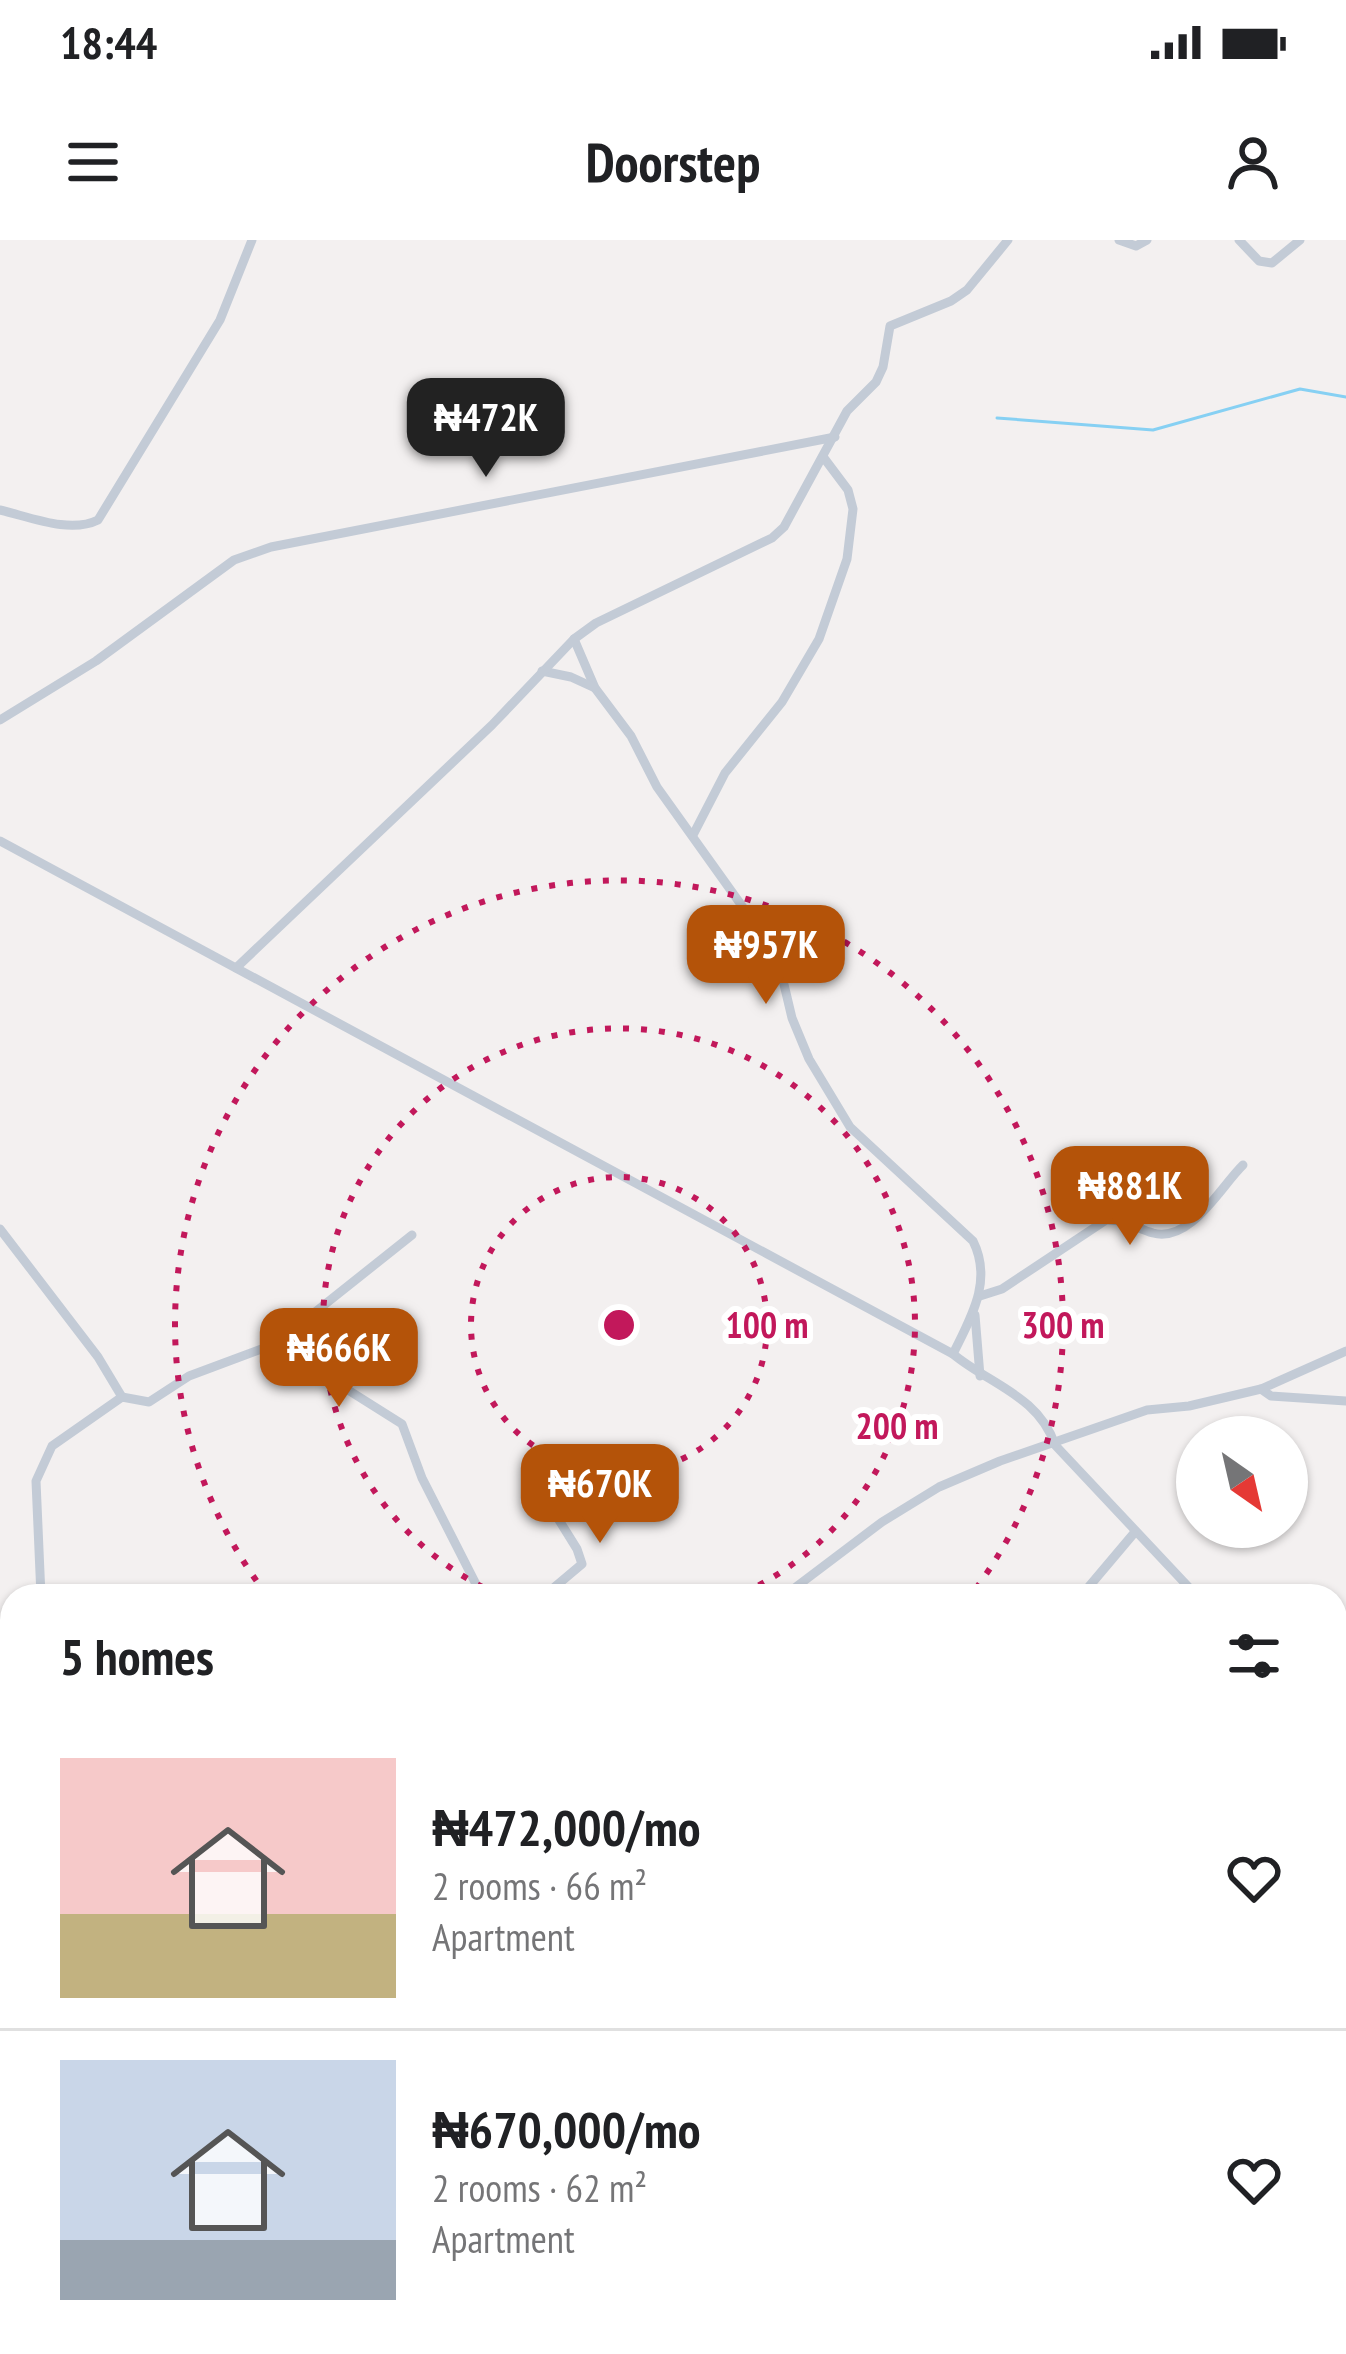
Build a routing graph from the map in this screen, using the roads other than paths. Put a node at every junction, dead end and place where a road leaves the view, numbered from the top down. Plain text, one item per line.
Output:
1 (252, 240) edge
2 (1008, 240) edge
3 (1119, 240) edge
4 (1147, 240) edge
5 (1239, 240) edge
6 (1300, 240) edge
7 (835, 437) junction
8 (824, 458) junction
9 (0, 510) edge
10 (574, 639) junction
11 (542, 671) junction
12 (595, 688) junction
13 (0, 720) edge
14 (693, 835) junction
15 (0, 841) edge
16 (236, 968) junction
17 (1243, 1165) dead end
18 (0, 1229) edge
19 (412, 1235) dead end
20 (980, 1296) junction
21 (974, 1310) junction
22 (275, 1344) junction
23 (1346, 1351) edge
24 (953, 1354) junction
25 (980, 1377) junction
26 (1261, 1389) junction
27 (122, 1397) junction
28 (1346, 1401) edge
29 (1055, 1444) junction
30 (534, 1480) dead end
31 (1135, 1532) junction
32 (40, 1584) edge
33 (476, 1584) edge
34 (558, 1584) edge
35 (800, 1584) edge
36 (1091, 1584) edge
37 (1185, 1584) edge

1 - 9 street
2 - 7 street
3 - 4 street
5 - 6 street
7 - 8 street
7 - 13 street
8 - 10 street
8 - 14 street
10 - 11 street
10 - 12 street
11 - 12 street
11 - 16 street
12 - 14 street
14 - 20 street
15 - 16 street
16 - 24 street
17 - 20 street
18 - 27 street
19 - 22 street
20 - 21 street
21 - 24 street
21 - 25 street
22 - 27 street
22 - 33 street
23 - 26 street
24 - 25 street
25 - 29 street
26 - 28 street
26 - 29 street
27 - 32 street
29 - 31 street
29 - 35 street
30 - 34 street
31 - 36 street
31 - 37 street

